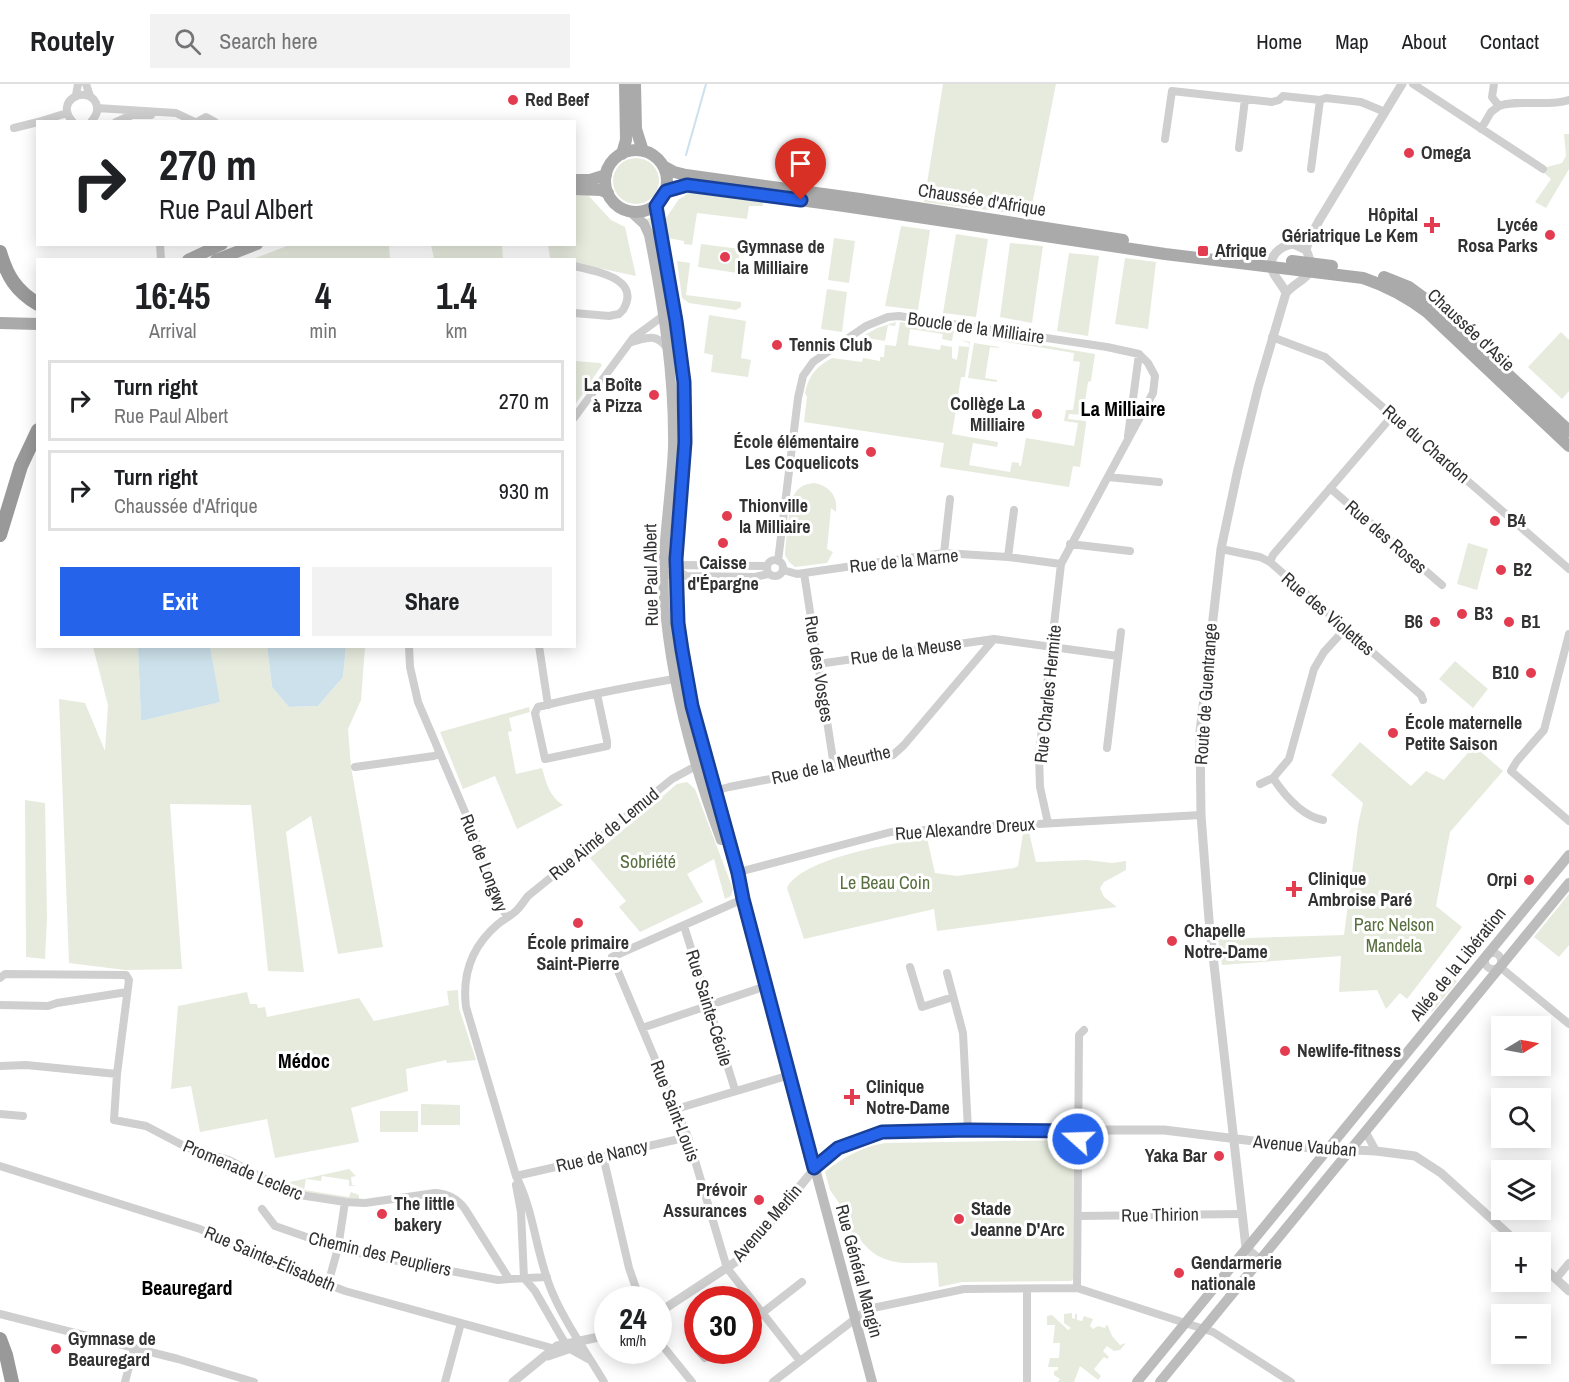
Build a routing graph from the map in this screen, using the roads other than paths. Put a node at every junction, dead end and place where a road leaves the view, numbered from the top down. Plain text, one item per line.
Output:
1 (78, 84) edge
2 (86, 84) edge
3 (625, 84) edge
4 (635, 84) edge
5 (1402, 84) edge
6 (1413, 84) edge
7 (1494, 84) edge
8 (76, 95) junction
9 (90, 96) junction
10 (1245, 99) junction
11 (1320, 100) junction
12 (1569, 100) edge
13 (1499, 106) junction
14 (97, 108) junction
15 (168, 112) junction
16 (1385, 112) junction
17 (67, 113) junction
18 (44, 120) edge
19 (72, 120) edge
20 (93, 120) edge
21 (121, 120) edge
22 (192, 120) edge
23 (36, 122) edge
24 (14, 128) dead end
25 (1481, 129) junction
26 (1165, 139) dead end
27 (1239, 148) dead end
28 (643, 151) junction
29 (622, 154) junction
30 (663, 166) junction
31 (1311, 169) dead end
32 (1543, 169) dead end
33 (606, 175) junction
34 (576, 180) edge
35 (576, 189) edge
36 (666, 191) junction
37 (608, 193) junction
38 (656, 206) junction
39 (631, 212) junction
40 (218, 246) edge
41 (251, 246) edge
42 (1302, 248) junction
43 (0, 252) edge
44 (192, 258) edge
45 (221, 258) edge
46 (1272, 263) junction
47 (1295, 266) joint
48 (576, 267) edge
49 (1311, 267) junction
50 (1289, 289) junction
51 (36, 303) edge
52 (576, 313) edge
53 (663, 316) junction
54 (0, 322) edge
55 (36, 324) edge
56 (0, 329) edge
57 (36, 330) edge
58 (1272, 337) junction
59 (631, 342) junction
60 (668, 349) junction
61 (1139, 354) junction
62 (576, 415) edge
63 (1393, 415) junction
64 (1569, 431) edge
65 (36, 434) edge
66 (1127, 442) junction
67 (1569, 446) edge
68 (1108, 477) junction
69 (1159, 482) dead end
70 (1330, 488) junction
71 (950, 499) dead end
72 (1014, 510) dead end
73 (0, 535) edge
74 (1070, 544) junction
75 (1221, 549) junction
76 (1130, 551) dead end
77 (944, 553) junction
78 (1008, 557) junction
79 (663, 559) junction
80 (778, 561) junction
81 (1270, 562) junction
82 (1061, 564) junction
83 (1569, 569) edge
84 (676, 570) junction
85 (767, 570) junction
86 (783, 570) junction
87 (804, 573) junction
88 (664, 579) junction
89 (1442, 585) dead end
90 (1345, 629) junction
91 (1121, 632) dead end
92 (1569, 634) edge
93 (994, 639) junction
94 (1053, 646) junction
95 (409, 648) edge
96 (539, 648) edge
97 (1118, 656) junction
98 (818, 664) junction
99 (674, 679) junction
100 (597, 694) junction
101 (1423, 700) dead end
102 (548, 705) junction
103 (1107, 748) dead end
104 (440, 753) junction
105 (705, 755) junction
106 (696, 766) junction
107 (834, 766) junction
108 (355, 767) dead end
109 (1273, 778) junction
110 (1260, 784) dead end
111 (709, 792) junction
112 (1201, 815) junction
113 (1323, 820) dead end
114 (1569, 821) edge
115 (1048, 823) junction
116 (1569, 855) edge
117 (735, 873) junction
118 (1569, 883) edge
119 (743, 899) junction
120 (507, 917) junction
121 (684, 926) junction
122 (1487, 956) junction
123 (910, 967) dead end
124 (1500, 967) junction
125 (947, 973) dead end
126 (0, 978) edge
127 (766, 986) junction
128 (127, 993) junction
129 (953, 997) junction
130 (0, 1005) edge
131 (709, 1005) junction
132 (1569, 1024) edge
133 (642, 1028) junction
134 (1084, 1030) dead end
135 (0, 1065) edge
136 (117, 1074) junction
137 (790, 1075) junction
138 (735, 1090) junction
139 (676, 1109) junction
140 (0, 1114) edge
141 (23, 1116) dead end
142 (968, 1130) junction
143 (1078, 1131) junction
144 (1365, 1131) junction
145 (688, 1137) junction
146 (1234, 1139) junction
147 (1328, 1149) junction
148 (1350, 1150) junction
149 (1376, 1151) junction
150 (603, 1156) junction
151 (0, 1166) edge
152 (814, 1168) junction
153 (516, 1176) junction
154 (345, 1202) junction
155 (262, 1209) dead end
156 (1242, 1214) junction
157 (1078, 1216) junction
158 (1506, 1232) edge
159 (338, 1248) junction
160 (1246, 1248) junction
161 (1260, 1260) junction
162 (1569, 1263) edge
163 (728, 1268) junction
164 (1551, 1274) edge
165 (547, 1277) junction
166 (524, 1278) junction
167 (509, 1279) junction
168 (1556, 1279) junction
169 (802, 1282) dead end
170 (328, 1284) junction
171 (635, 1286) edge
172 (1077, 1288) junction
173 (1027, 1289) junction
174 (535, 1291) junction
175 (1569, 1291) edge
176 (672, 1304) edge
177 (763, 1313) junction
178 (0, 1314) edge
179 (855, 1318) junction
180 (1186, 1322) junction
181 (461, 1323) junction
182 (1204, 1328) junction
183 (594, 1338) edge
184 (0, 1339) edge
185 (563, 1347) junction
186 (134, 1348) junction
187 (672, 1357) edge
188 (800, 1361) junction
189 (9, 1378) edge
190 (249, 1381) edge
191 (1286, 1381) edge
192 (125, 1382) edge
193 (445, 1382) edge
194 (513, 1382) edge
195 (604, 1382) edge
196 (692, 1382) edge
197 (773, 1382) edge
198 (872, 1382) edge
199 (1027, 1382) edge
200 (1137, 1382) edge
201 (1160, 1382) edge

1 - 8 street
2 - 9 street
3 - 29 main road
4 - 28 main road
5 - 16 street
6 - 25 street
7 - 13 street
8 - 9 street
8 - 17 street
9 - 14 street
10 - 11 street
10 - 26 street
10 - 27 street
11 - 16 street
11 - 31 street
12 - 13 street
13 - 25 street
14 - 15 street
14 - 20 street
15 - 21 street
15 - 22 street
16 - 42 street
17 - 18 street
17 - 19 street
23 - 24 street
25 - 32 street
28 - 29 main road
28 - 30 main road
29 - 33 main road
30 - 36 main road
30 - 46 main road, Chaussée d'Afrique
33 - 34 main road
33 - 37 main road
35 - 37 main road
36 - 38 main road
36 - 46 main road, Chaussée d'Afrique
37 - 39 main road
38 - 39 main road
38 - 84 main road, Rue Paul Albert
39 - 53 main road, Rue Paul Albert
40 - 44 main road
41 - 45 main road
42 - 46 street
42 - 49 street
43 - 51 highway
46 - 47 main road, Chaussée d'Afrique
46 - 50 street
47 - 49 main road, Chaussée d'Asie
48 - 52 street
49 - 50 street
49 - 64 main road, Chaussée d'Asie
49 - 67 main road, Chaussée d'Asie
50 - 58 street, Route de Guentrange
53 - 59 street
53 - 60 main road, Rue Paul Albert
54 - 55 main road
56 - 57 main road
58 - 63 street, Rue du Chardon
58 - 75 street, Route de Guentrange
59 - 60 street
59 - 62 street
60 - 79 main road, Rue Paul Albert
61 - 66 street
61 - 66 street
61 - 80 street, Boucle de la Milliaire
63 - 70 street
63 - 83 street, Rue du Chardon
65 - 73 highway
66 - 68 street
68 - 69 street
68 - 74 street
70 - 81 street
70 - 89 street, Rue des Roses
71 - 77 street
72 - 78 street
74 - 76 street
74 - 82 street
75 - 81 street, Rue des Violettes
75 - 112 street, Route de Guentrange
77 - 78 street, Rue de la Marne
77 - 87 street, Rue de la Marne
78 - 82 street, Rue de la Marne
79 - 84 street
79 - 88 main road, Rue Paul Albert
80 - 85 street
80 - 86 street
81 - 90 street, Rue des Violettes
82 - 94 street, Rue Charles Hermite
84 - 85 street
84 - 88 street
84 - 105 main road, Rue Paul Albert
85 - 86 street
86 - 87 street, Rue de la Marne
87 - 98 street, Rue des Vosges
88 - 99 main road, Rue Paul Albert
90 - 101 street, Rue des Violettes
90 - 109 street
91 - 97 street
92 - 114 street
93 - 94 street
93 - 98 street, Rue de la Meuse
93 - 107 street, Rue de la Meurthe
94 - 97 street
94 - 115 street, Rue Charles Hermite
95 - 104 street, Rue de Longwy
96 - 102 street
97 - 103 street
98 - 107 street, Rue des Vosges
99 - 100 street
99 - 106 main road, Rue Paul Albert
100 - 102 street
100 - 102 street
104 - 108 street
104 - 120 street, Rue de Longwy
105 - 106 street, Rue Aimé de Lemud
105 - 111 main road, Rue Paul Albert
106 - 111 main road, Rue Paul Albert
106 - 120 street, Rue Aimé de Lemud
107 - 111 street, Rue de la Meurthe
109 - 110 street
109 - 113 street
111 - 117 main road, Rue Paul Albert
112 - 115 street, Rue Alexandre Dreux
112 - 146 street, Route de Guentrange
115 - 117 street, Rue Alexandre Dreux
116 - 122 main road, Allée de la Libération
117 - 119 main road, Rue Paul Albert
118 - 124 main road, Allée de la Libération
119 - 121 street
119 - 127 main road, Rue Paul Albert
120 - 153 street, Rue de Longwy
121 - 131 street, Rue Sainte-Cécile
121 - 133 street, Rue Saint-Louis
122 - 124 street
122 - 147 main road, Allée de la Libération
123 - 129 street
124 - 132 street
124 - 144 main road, Allée de la Libération
125 - 129 street
126 - 128 street
127 - 131 street
127 - 137 main road, Rue Paul Albert
128 - 130 street
128 - 136 street
129 - 142 street
131 - 133 street
131 - 138 street, Rue Sainte-Cécile
133 - 139 street, Rue Saint-Louis
134 - 143 street
135 - 136 street
136 - 154 street, Promenade Leclerc
137 - 138 street
137 - 152 main road, Rue Paul Albert
138 - 139 street
139 - 145 street, Rue Saint-Louis
140 - 141 street
142 - 143 street, Avenue Merlin
142 - 152 street, Avenue Merlin
143 - 146 street, Avenue Merlin
143 - 157 street
144 - 148 main road, Allée de la Libération
144 - 149 street, Avenue Vauban
145 - 150 street, Rue de Nancy
145 - 163 street, Rue Saint-Louis
146 - 147 street, Avenue Vauban
146 - 156 street, Route de Guentrange
147 - 148 street, Avenue Vauban
147 - 160 main road, Allée de la Libération
148 - 149 street, Avenue Vauban
148 - 161 main road, Allée de la Libération
149 - 158 street, Avenue Vauban
150 - 153 street, Rue de Nancy
150 - 171 street
151 - 170 street, Rue Sainte-Élisabeth
152 - 163 street, Avenue Merlin
152 - 179 main road, Rue Général Mangin
153 - 165 street, Rue de Longwy
153 - 166 street, Rue de Longwy
154 - 159 street
154 - 167 street, Promenade Leclerc
155 - 159 street, Chemin des Peupliers
156 - 157 street, Rue Thirion
156 - 160 street, Route de Guentrange
157 - 172 street
159 - 167 street, Chemin des Peupliers
159 - 170 street
160 - 161 street
160 - 180 main road, Allée de la Libération
161 - 182 main road, Allée de la Libération
162 - 168 street
163 - 176 street, Avenue Merlin
163 - 177 street
164 - 168 street
165 - 166 street
165 - 185 street, Rue de Longwy
166 - 167 street
166 - 174 street
168 - 175 street
169 - 177 street
170 - 181 street, Rue Sainte-Élisabeth
172 - 173 street
172 - 180 street
173 - 179 street
173 - 199 street
174 - 185 street
174 - 185 street
177 - 188 street
178 - 186 street
179 - 188 street
179 - 198 main road, Rue Général Mangin
180 - 182 street
180 - 200 main road, Allée de la Libération
181 - 185 street, Rue Sainte-Élisabeth
181 - 193 street
182 - 191 street
182 - 201 main road, Allée de la Libération
183 - 185 street
184 - 189 highway
185 - 194 street
185 - 195 street
186 - 190 street
186 - 192 street
187 - 196 street
188 - 197 street

